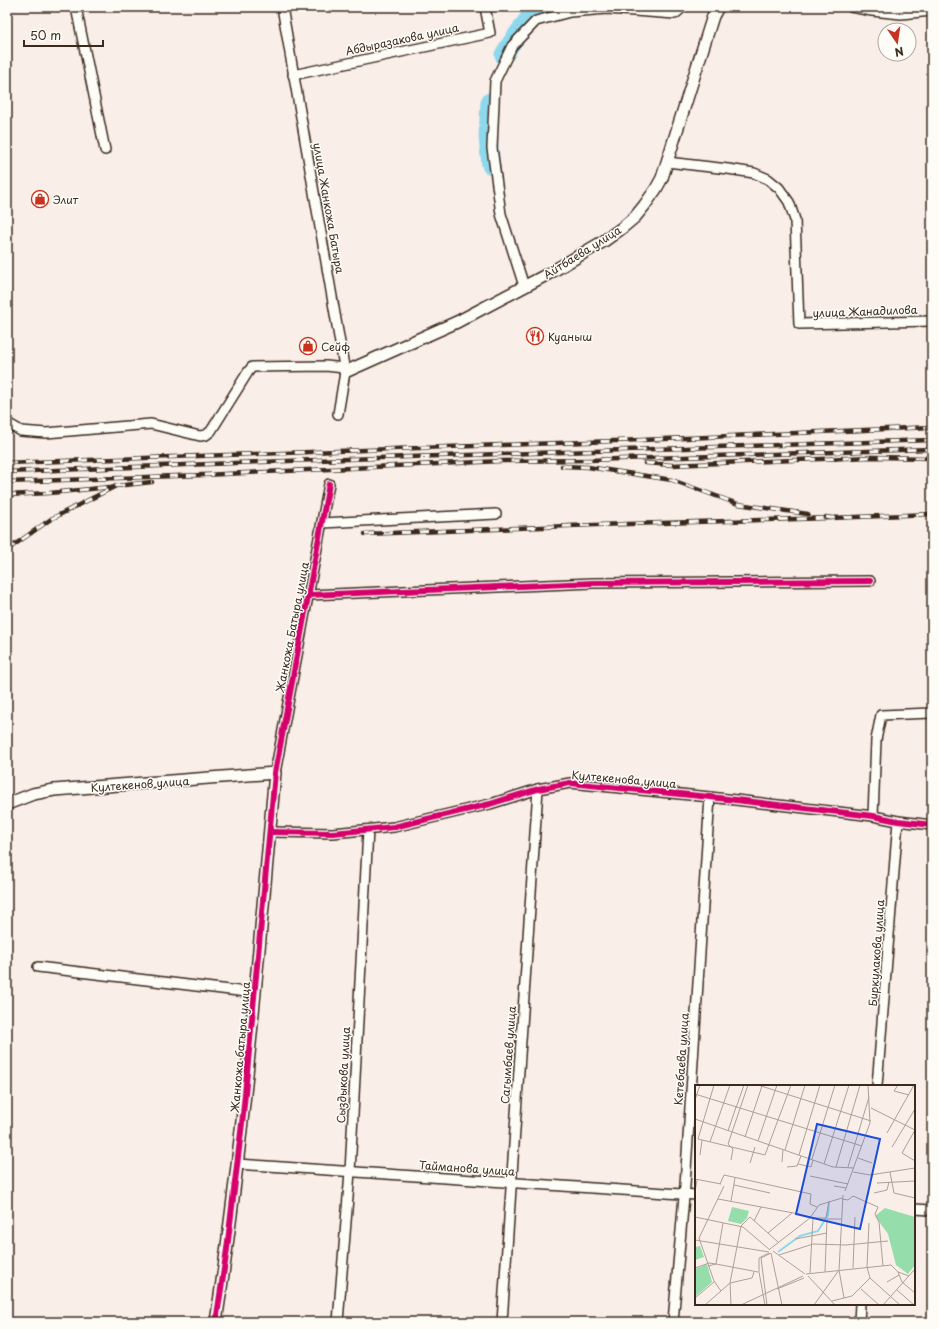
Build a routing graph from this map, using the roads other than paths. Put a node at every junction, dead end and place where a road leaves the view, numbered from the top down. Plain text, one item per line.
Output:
1 (76, 7) edge
2 (282, 7) edge
3 (485, 7) edge
4 (683, 7) edge
5 (718, 7) edge
6 (851, 7) edge
7 (932, 11) edge
8 (293, 75) junction
9 (104, 150) dead end
10 (667, 162) junction
11 (524, 286) junction
12 (932, 321) edge
13 (344, 370) junction
14 (338, 414) dead end
15 (7, 423) edge
16 (329, 484) dead end
17 (496, 514) dead end
18 (322, 523) junction
19 (870, 581) dead end
20 (309, 594) junction
21 (932, 713) edge
22 (275, 773) junction
23 (538, 789) junction
24 (710, 797) junction
25 (7, 804) edge
26 (873, 816) junction
27 (898, 821) junction
28 (932, 825) edge
29 (368, 830) junction
30 (270, 832) junction
31 (38, 967) dead end
32 (255, 993) junction
33 (877, 1085) edge
34 (237, 1164) junction
35 (350, 1172) junction
36 (512, 1182) junction
37 (684, 1194) junction
38 (695, 1194) edge
39 (915, 1209) edge
40 (932, 1210) edge
41 (860, 1305) edge
42 (216, 1322) edge
43 (338, 1322) edge
44 (502, 1322) edge
45 (673, 1322) edge
46 (859, 1322) edge

1 - 9 street
2 - 8 street, улица Жанкожа Батыра
3 - 8 street, Абдыразакова улица
4 - 11 street
5 - 10 street, Айтбаева улица
6 - 7 street
8 - 13 street, улица Жанкожа Батыра
10 - 11 street, Айтбаева улица
10 - 12 street, улица Жанадилова
11 - 13 street, Айтбаева улица
13 - 14 street, улица Жанкожа Батыра
13 - 15 street
16 - 18 street, Жанкожа Батыра улица
17 - 18 street
18 - 20 street, Жанкожа Батыра улица
19 - 20 street
20 - 22 street, Жанкожа Батыра улица
21 - 26 street
22 - 25 street, Култекенов улица
22 - 30 street, Жанкожа батыра улица
23 - 24 street, Култекенова улица
23 - 29 street, Култекенова улица
23 - 36 street, Сагымбаев улица
24 - 26 street, Култекенова улица
24 - 37 street, Кетебаева улица
26 - 27 street, Култекенова улица
27 - 28 street, Култекенова улица
27 - 33 street, Биркулакова улица
29 - 30 street, Култекенова улица
29 - 35 street, Сыздыкова улица
30 - 32 street, Жанкожа батыра улица
31 - 32 street
32 - 34 street, Жанкожа батыра улица
34 - 35 street, Тайманова улица
34 - 42 street, Жанкожа батыра улица
35 - 36 street, Тайманова улица
35 - 43 street, Сыздыкова улица
36 - 37 street, Тайманова улица
36 - 44 street, Сагымбаев улица
37 - 38 street, Тайманова улица
37 - 45 street, Кетебаева улица
39 - 40 street
41 - 46 street

